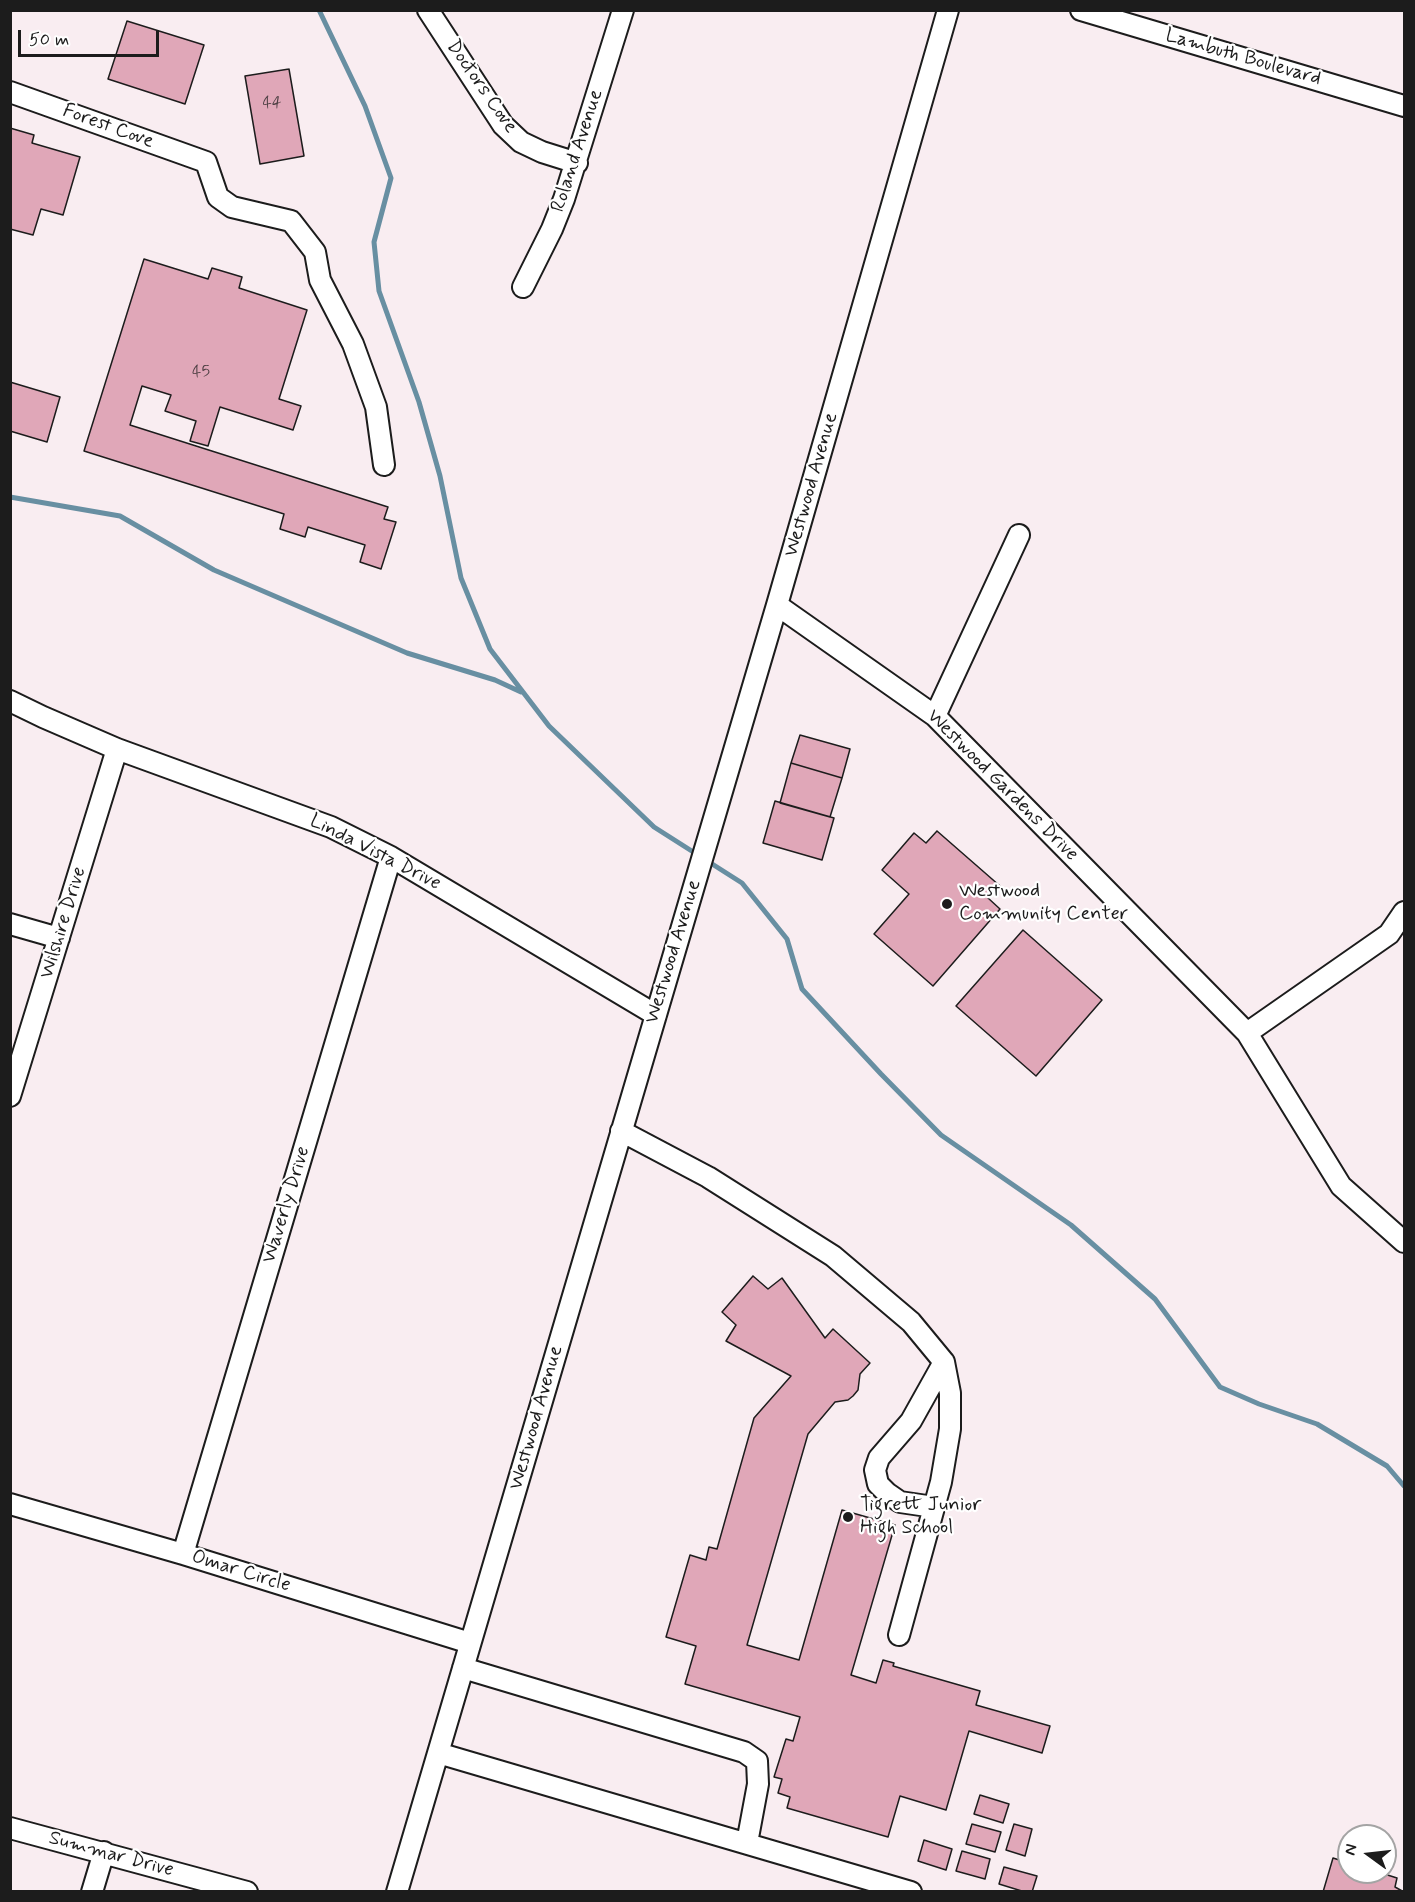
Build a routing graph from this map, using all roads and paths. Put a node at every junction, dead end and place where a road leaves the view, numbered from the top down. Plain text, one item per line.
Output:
1 (428, 10) edge
2 (622, 10) edge
3 (948, 10) edge
4 (1081, 10) edge
5 (10, 92) edge
6 (1404, 106) edge
7 (577, 163) junction
8 (523, 287) dead end
9 (384, 465) dead end
10 (1019, 535) dead end
11 (777, 605) junction
12 (10, 701) edge
13 (935, 716) junction
14 (117, 749) junction
15 (391, 856) junction
16 (1404, 912) edge
17 (10, 924) edge
18 (59, 938) junction
19 (656, 1015) junction
20 (1247, 1033) junction
21 (10, 1096) edge
22 (621, 1131) junction
23 (1404, 1242) edge
24 (944, 1362) junction
25 (10, 1504) edge
26 (934, 1507) junction
27 (183, 1554) junction
28 (898, 1635) dead end
29 (470, 1643) junction
30 (463, 1668) junction
31 (438, 1753) junction
32 (10, 1828) edge
33 (747, 1843) junction
34 (104, 1852) junction
35 (92, 1892) edge
36 (247, 1892) edge
37 (397, 1892) edge
38 (911, 1892) edge

1 - 7 street, Doctors Cove
2 - 7 street, Roland Avenue
3 - 11 street, Westwood Avenue
4 - 6 street, Lambuth Boulevard
5 - 9 street, Forest Cove
7 - 8 street, Roland Avenue
10 - 13 street
11 - 13 street, Westwood Gardens Drive
11 - 19 street, Westwood Avenue
12 - 14 street, Linda Vista Drive
13 - 20 street, Westwood Gardens Drive
14 - 15 street, Linda Vista Drive
14 - 18 street, Wilshire Drive
15 - 19 street, Linda Vista Drive
15 - 27 street, Waverly Drive
16 - 20 street
17 - 18 street
18 - 21 street, Wilshire Drive
19 - 22 street, Westwood Avenue
20 - 23 street, Westwood Gardens Drive
22 - 24 street
22 - 29 street, Westwood Avenue
24 - 26 street
24 - 26 street
25 - 27 street, Omar Circle
26 - 28 street
27 - 29 street, Omar Circle
29 - 30 street, Westwood Avenue
30 - 31 street, Westwood Avenue
30 - 33 street
31 - 33 street
31 - 37 street, Westwood Avenue
32 - 34 street, Summar Drive
33 - 38 street
34 - 35 street
34 - 36 street, Summar Drive

